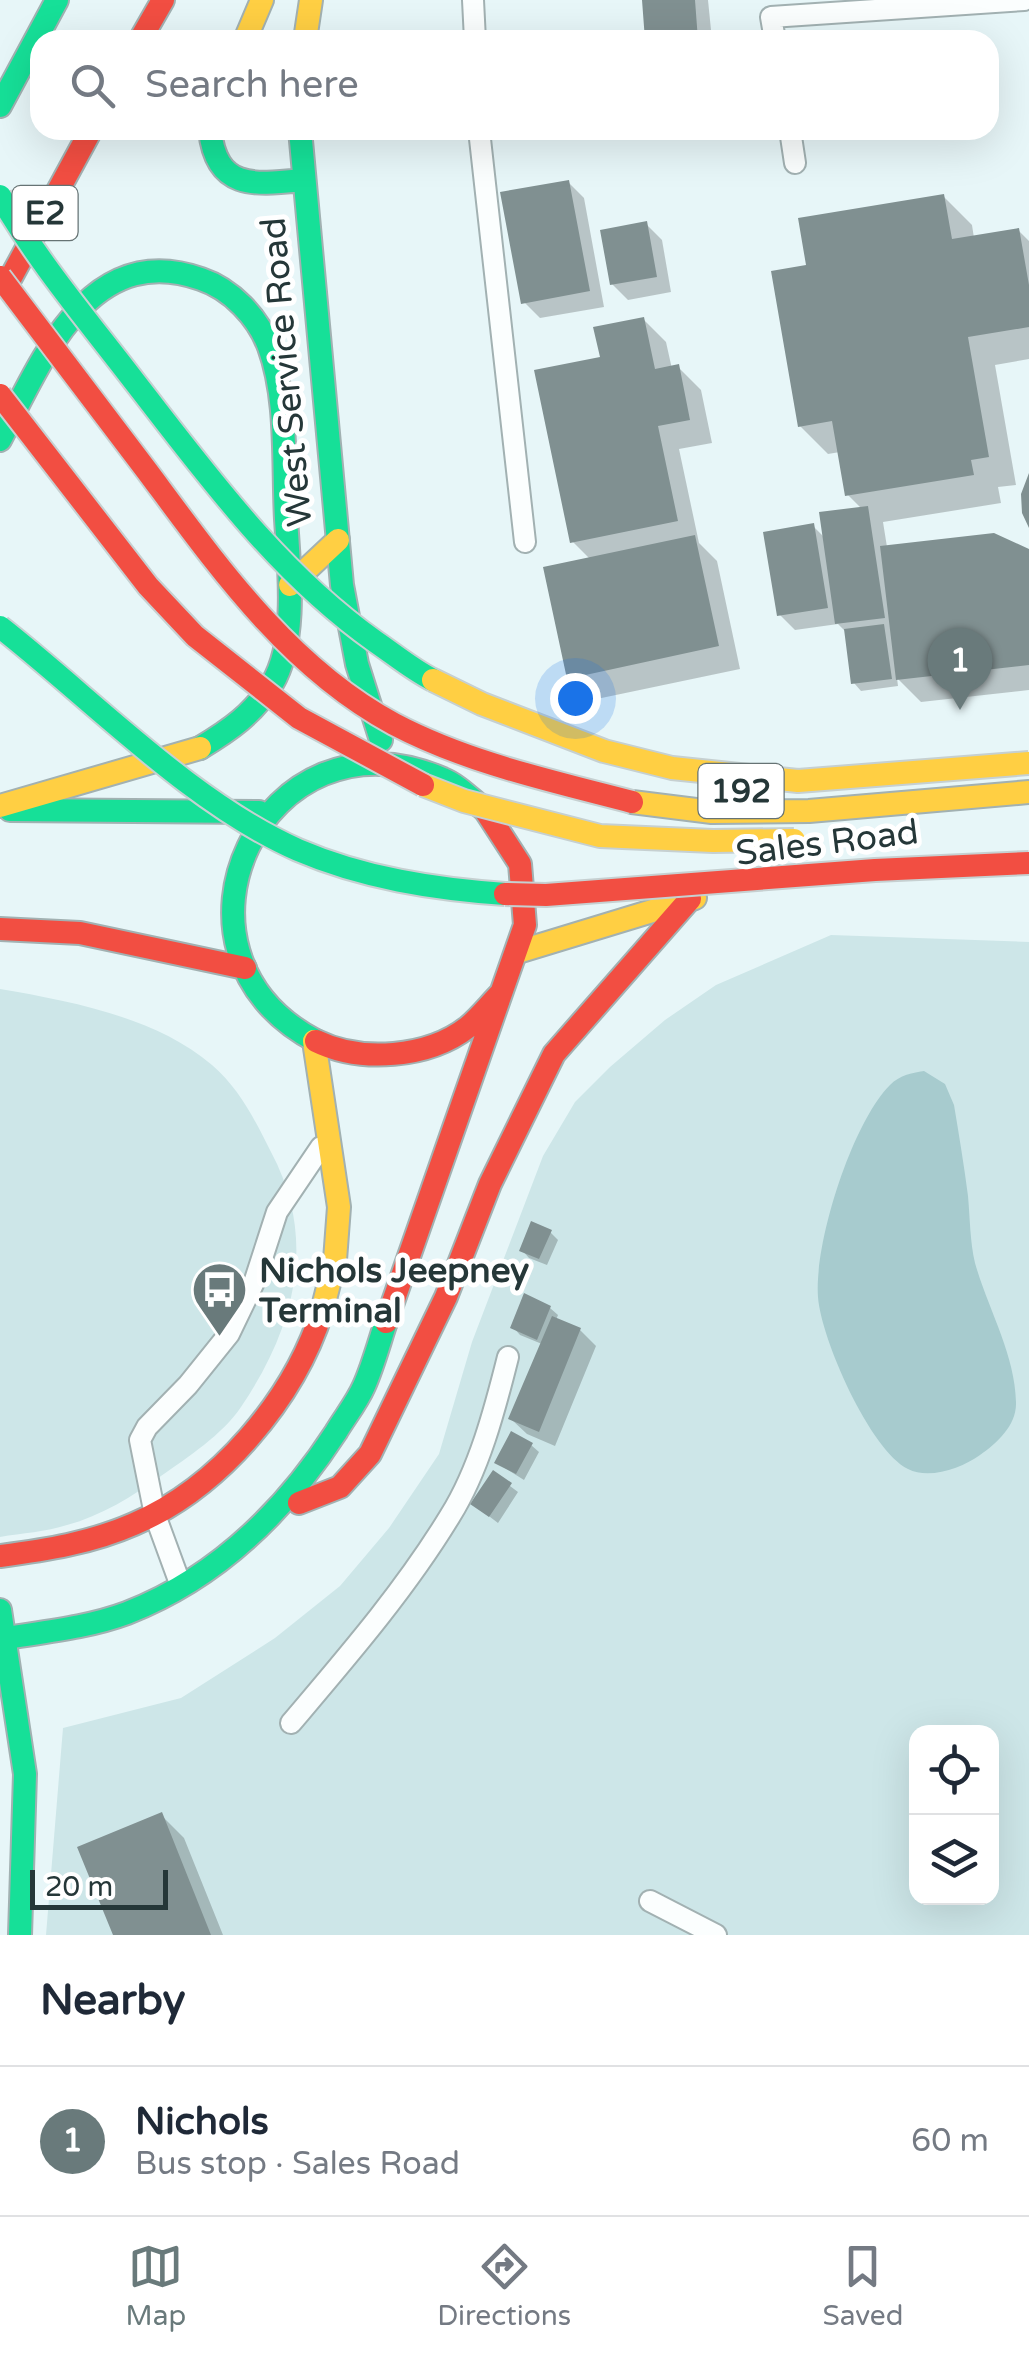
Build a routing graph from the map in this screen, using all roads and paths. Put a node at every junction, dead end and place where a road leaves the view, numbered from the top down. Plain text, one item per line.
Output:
1 (58, 0) edge
2 (162, 0) edge
3 (262, 0) edge
4 (311, 0) edge
5 (474, 0) edge
6 (1024, 0) edge
7 (42, 30) edge
8 (146, 30) edge
9 (249, 30) edge
10 (306, 30) edge
11 (475, 30) edge
12 (773, 30) edge
13 (30, 51) edge
14 (0, 106) edge
15 (86, 140) edge
16 (211, 140) edge
17 (301, 140) edge
18 (480, 140) edge
19 (791, 140) edge
20 (795, 164) dead end
21 (304, 180) junction
22 (0, 196) edge
23 (0, 277) edge
24 (0, 296) edge
25 (0, 396) edge
26 (0, 440) edge
27 (338, 540) junction
28 (525, 542) dead end
29 (290, 585) junction
30 (346, 608) junction
31 (289, 609) junction
32 (0, 628) edge
33 (336, 665) junction
34 (389, 760) junction
35 (1029, 763) edge
36 (1029, 772) edge
37 (307, 779) junction
38 (452, 780) junction
39 (696, 790) junction
40 (1029, 792) edge
41 (0, 808) edge
42 (266, 812) junction
43 (814, 838) dead end
44 (1029, 860) edge
45 (690, 899) junction
46 (0, 929) edge
47 (521, 951) junction
48 (245, 968) junction
49 (501, 993) junction
50 (314, 1041) junction
51 (328, 1138) junction
52 (508, 1358) dead end
53 (278, 1511) junction
54 (155, 1515) junction
55 (0, 1556) edge
56 (182, 1588) junction
57 (0, 1610) edge
58 (2, 1640) edge
59 (291, 1722) dead end
60 (650, 1901) dead end
61 (20, 1935) edge
62 (716, 1935) edge

1 - 7 main road
2 - 8 main road
3 - 9 main road
4 - 10 main road
5 - 11 lane
6 - 12 lane
13 - 14 main road
15 - 24 main road, E2
16 - 21 main road
17 - 21 main road, West Service Road
18 - 28 lane
19 - 20 lane
21 - 27 main road, West Service Road
22 - 35 main road, bridge
23 - 40 main road, bridge
25 - 43 main road, bridge
26 - 29 main road
27 - 29 main road
27 - 30 main road, West Service Road
29 - 31 main road
30 - 33 main road, West Service Road
30 - 34 main road, West Service Road
30 - 39 main road
31 - 33 main road
31 - 41 main road
32 - 44 main road, bridge
33 - 37 main road, West Service Road
34 - 37 main road, 192
34 - 38 main road, 192
36 - 39 main road, Sales Road / 192
37 - 42 main road, 192
38 - 39 main road, Sales Road / 192
38 - 47 main road, 192
41 - 42 main road
42 - 48 main road, 192
44 - 45 main road, Sales Road
45 - 47 main road, Sales Road
45 - 53 main road
46 - 48 main road
47 - 49 main road, 192
48 - 50 main road, 192
49 - 50 main road, 192
49 - 53 main road
50 - 51 main road
51 - 54 lane
51 - 54 main road
52 - 59 lane
53 - 56 main road
54 - 55 main road
54 - 56 lane
56 - 58 main road
57 - 58 main road
58 - 61 main road
60 - 62 lane

